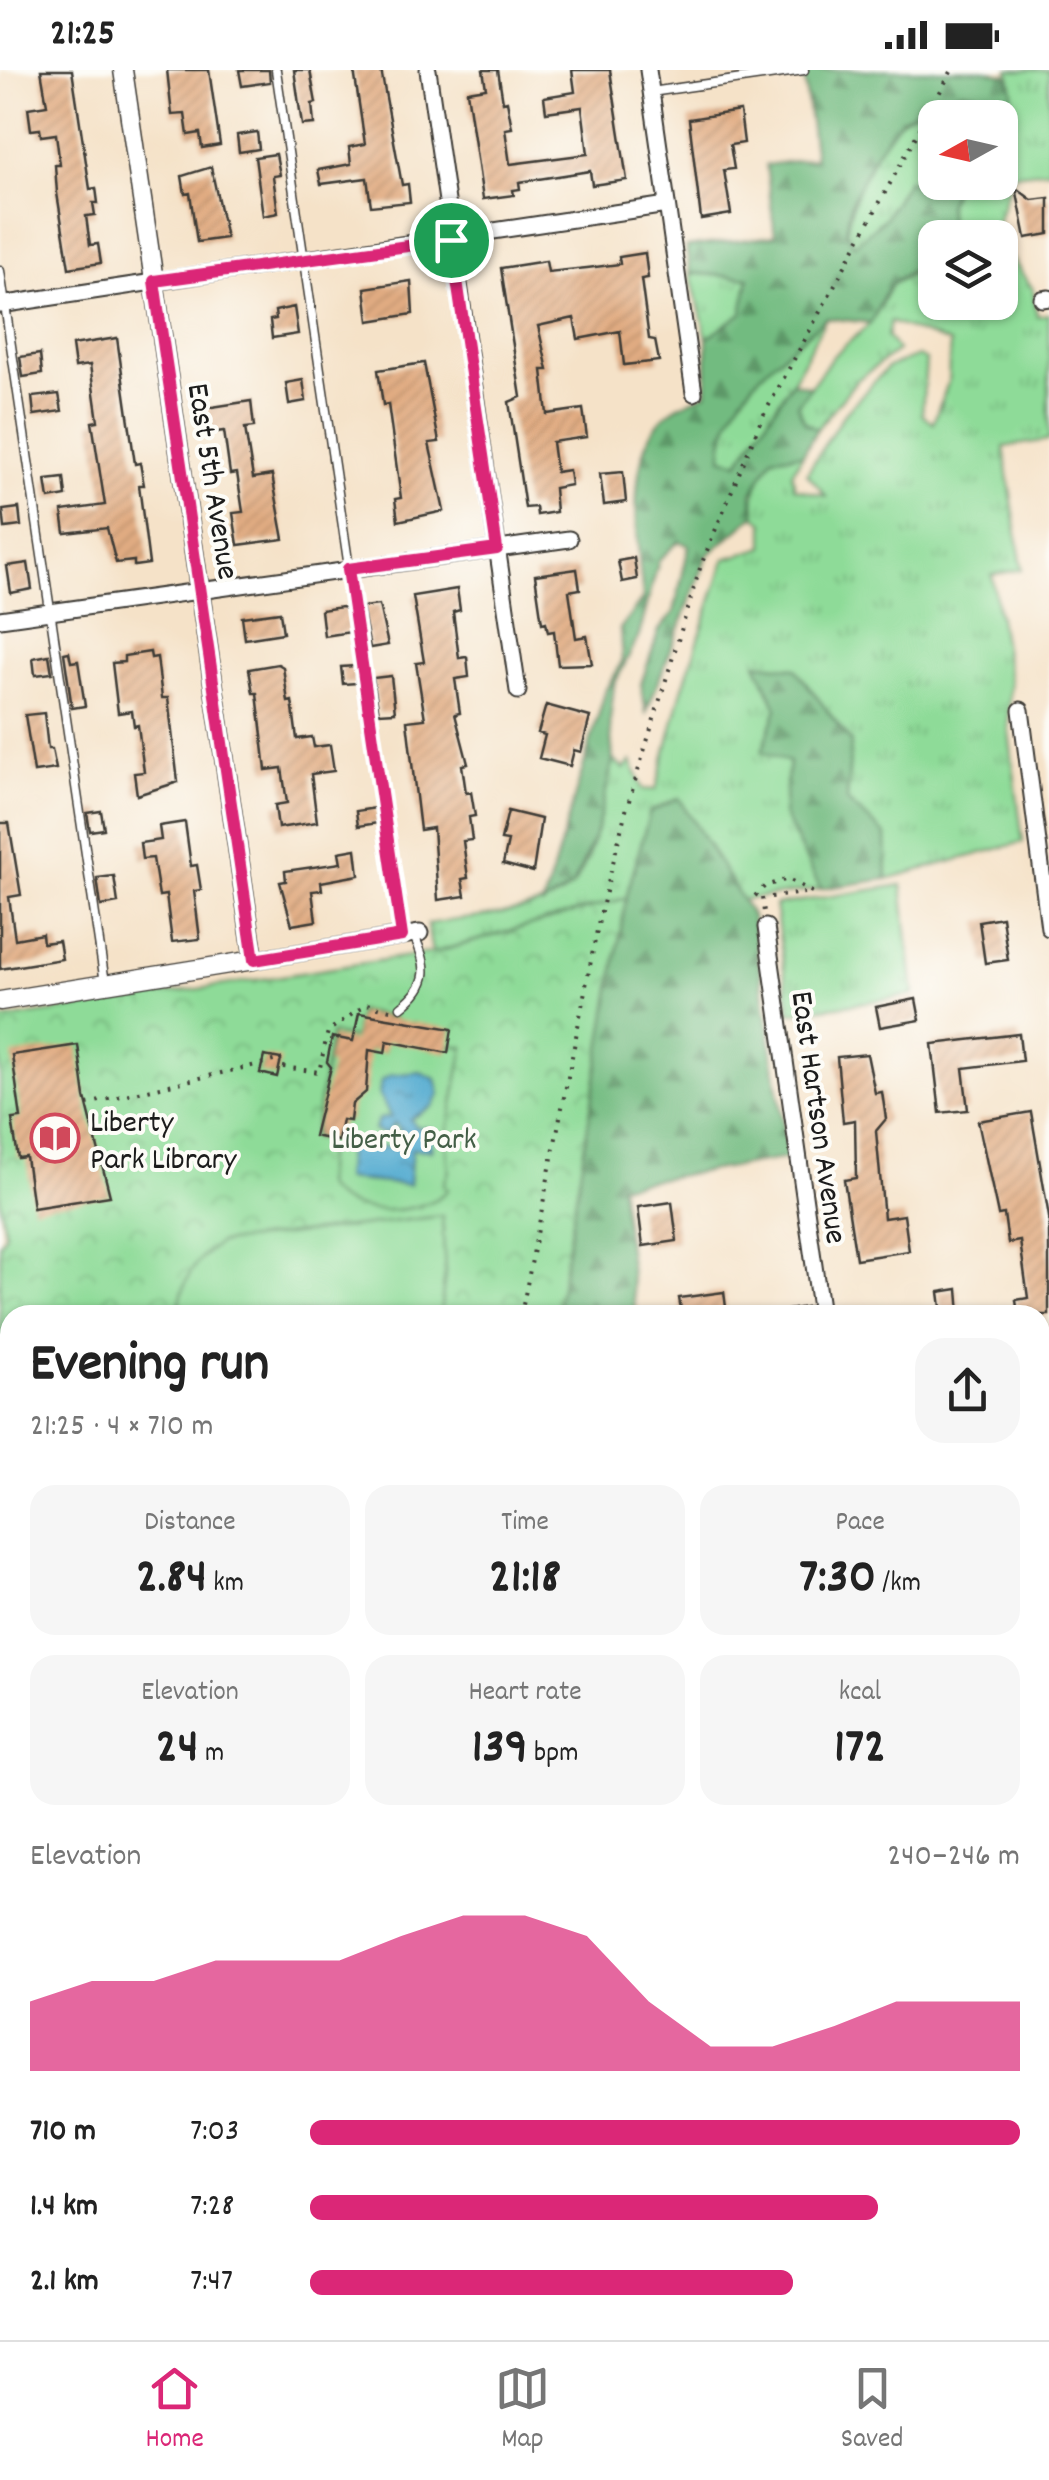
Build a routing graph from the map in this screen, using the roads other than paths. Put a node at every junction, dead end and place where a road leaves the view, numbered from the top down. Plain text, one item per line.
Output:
1 (124, 70) edge
2 (276, 70) edge
3 (428, 70) edge
4 (648, 70) edge
5 (804, 70) edge
6 (651, 92) junction
7 (667, 204) junction
8 (451, 240) junction
9 (304, 260) junction
10 (0, 271) edge
11 (154, 281) junction
12 (3, 305) edge
13 (694, 394) dead end
14 (569, 539) dead end
15 (497, 549) junction
16 (348, 569) junction
17 (201, 590) junction
18 (50, 612) junction
19 (0, 619) edge
20 (518, 691) dead end
21 (1022, 710) dead end
22 (766, 927) dead end
23 (1049, 928) edge
24 (412, 935) junction
25 (254, 960) junction
26 (105, 983) junction
27 (0, 1000) edge
28 (401, 1007) road end
29 (820, 1305) edge
30 (303, 2340) edge
31 (331, 2340) edge

1 - 11 street, East 5th Avenue
2 - 9 lane
3 - 8 street
4 - 6 street
5 - 6 lane
6 - 7 street
7 - 8 street
7 - 13 street
8 - 9 street
8 - 15 street
9 - 11 street
9 - 16 lane
10 - 12 lane
11 - 12 street
11 - 17 street, East 5th Avenue
12 - 18 lane
14 - 15 street
15 - 16 street
15 - 20 street
16 - 17 street
16 - 24 lane
17 - 18 street
17 - 25 street, East 5th Avenue
18 - 19 street
18 - 26 lane
21 - 23 street
22 - 29 street, East Hartson Avenue
24 - 25 street
24 - 28 lane
25 - 26 street
26 - 27 street
30 - 31 lane

